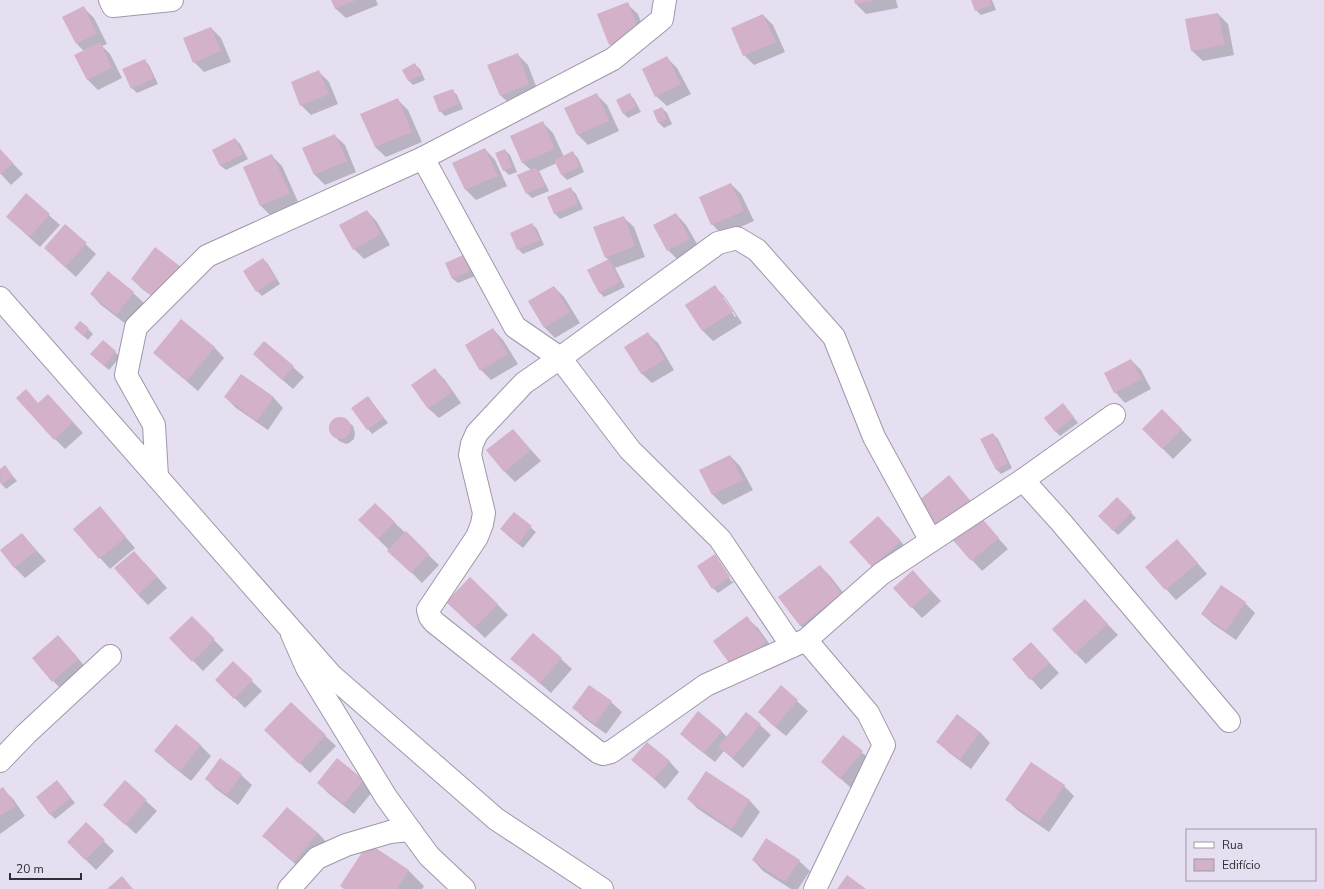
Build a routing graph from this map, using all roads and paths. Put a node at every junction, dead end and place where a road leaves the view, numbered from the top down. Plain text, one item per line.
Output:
1 (110, 0) edge
2 (172, 0) edge
3 (666, 0) edge
4 (423, 158) junction
5 (0, 298) edge
6 (560, 358) junction
7 (1114, 415) dead end
8 (157, 477) junction
9 (1023, 480) junction
10 (931, 540) junction
11 (288, 625) junction
12 (799, 643) junction
13 (110, 656) dead end
14 (1229, 721) dead end
15 (0, 761) edge
16 (410, 830) junction
17 (289, 889) edge
18 (464, 889) edge
19 (602, 889) edge
20 (814, 889) edge

1 - 2 street
3 - 4 street
4 - 6 street
4 - 8 street
5 - 8 street
6 - 10 street
6 - 12 street
6 - 12 street
7 - 9 street
8 - 11 street
9 - 10 street
9 - 14 street
10 - 12 street
11 - 16 street
11 - 19 street
12 - 20 street
13 - 15 street
16 - 17 street
16 - 18 street

